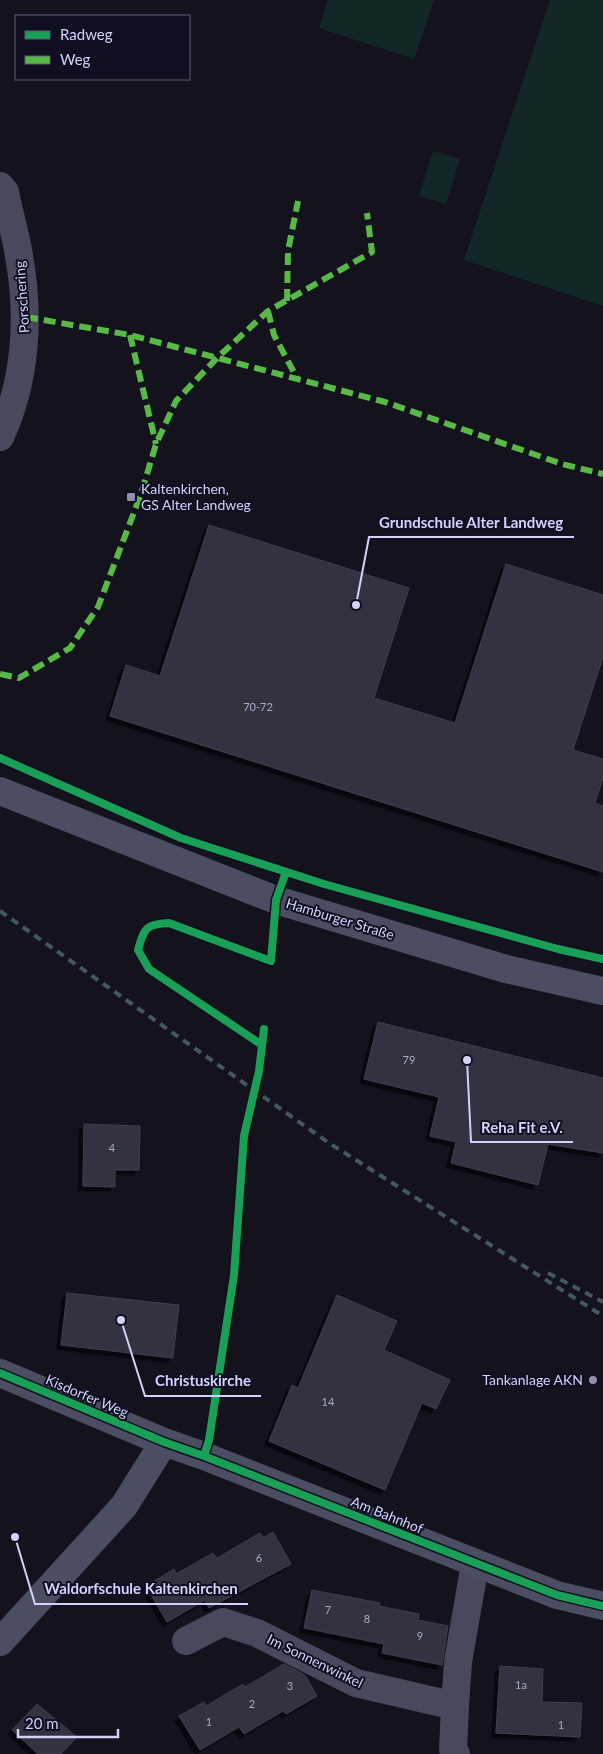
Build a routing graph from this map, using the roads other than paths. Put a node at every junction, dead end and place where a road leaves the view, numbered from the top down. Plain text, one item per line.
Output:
1 (0, 186) edge
2 (0, 437) edge
3 (0, 791) edge
4 (603, 991) edge
5 (0, 1373) edge
6 (164, 1442) junction
7 (475, 1564) junction
8 (603, 1606) edge
9 (186, 1641) dead end
10 (0, 1642) edge
11 (455, 1706) junction
12 (456, 1754) edge

1 - 2 street, Porschering
3 - 4 street, Hamburger Straße
5 - 6 street, Kisdorfer Weg
6 - 7 street, Am Bahnhof
6 - 10 street
7 - 8 street, Am Bahnhof
7 - 11 street
9 - 11 street, Im Sonnenwinkel
11 - 12 street

